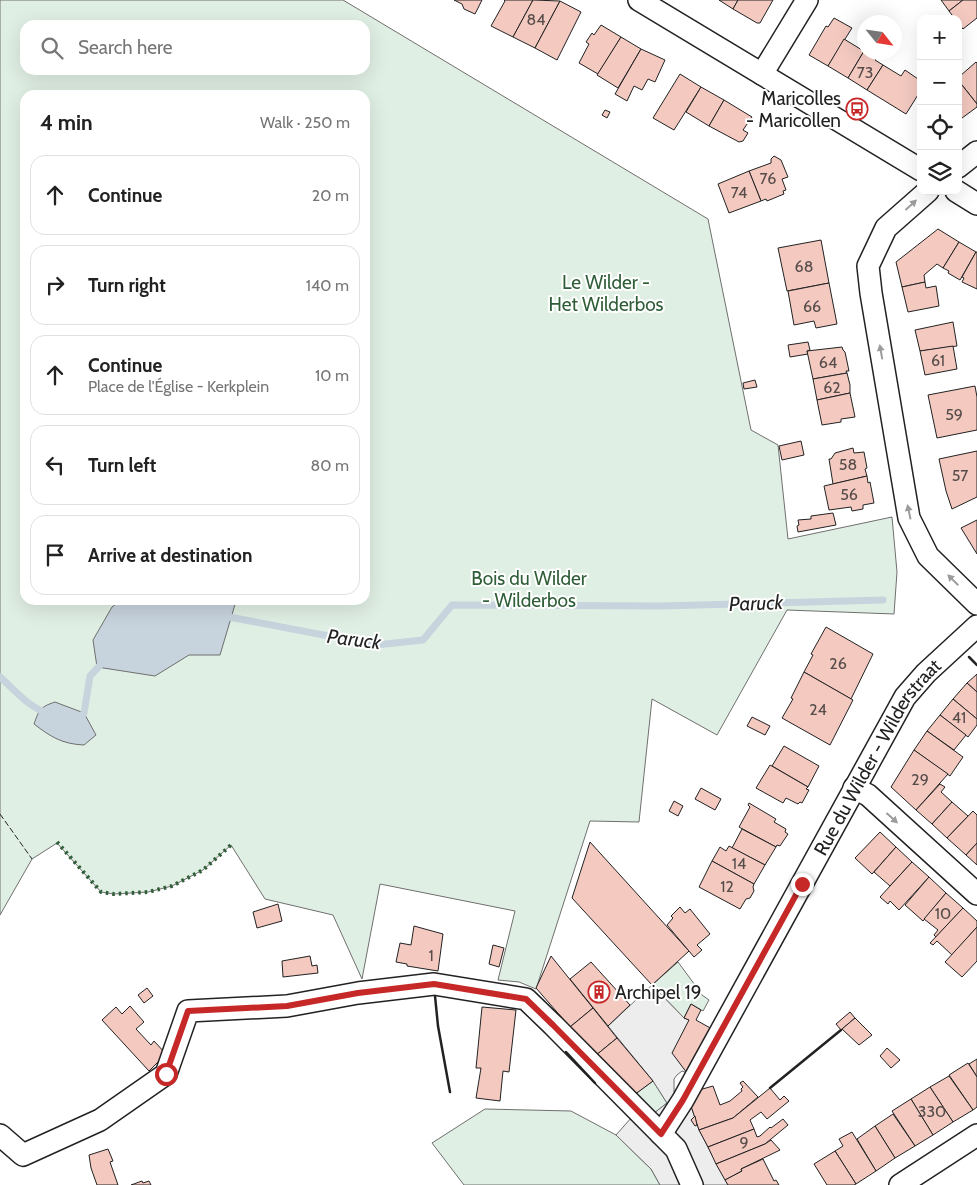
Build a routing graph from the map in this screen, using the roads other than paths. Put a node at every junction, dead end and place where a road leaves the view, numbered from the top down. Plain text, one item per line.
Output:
1 (639, 0) edge
2 (807, 0) edge
3 (762, 74) junction
4 (977, 152) edge
5 (962, 164) edge
6 (917, 168) edge
7 (923, 195) edge
8 (962, 195) edge
9 (977, 204) edge
10 (977, 604) edge
11 (977, 626) edge
12 (854, 788) junction
13 (977, 894) edge
14 (661, 1134) junction
15 (0, 1135) edge
16 (977, 1135) edge
17 (692, 1185) edge
18 (900, 1185) edge

1 - 3 street
2 - 3 street
3 - 6 street
4 - 5 street
10 -> 7 street
8 - 9 street
11 - 12 street, Rue du Wilder - Wilderstraat
12 -> 13 street
12 - 14 street, Rue du Wilder - Wilderstraat
14 - 15 street
14 - 17 street
16 - 18 street

